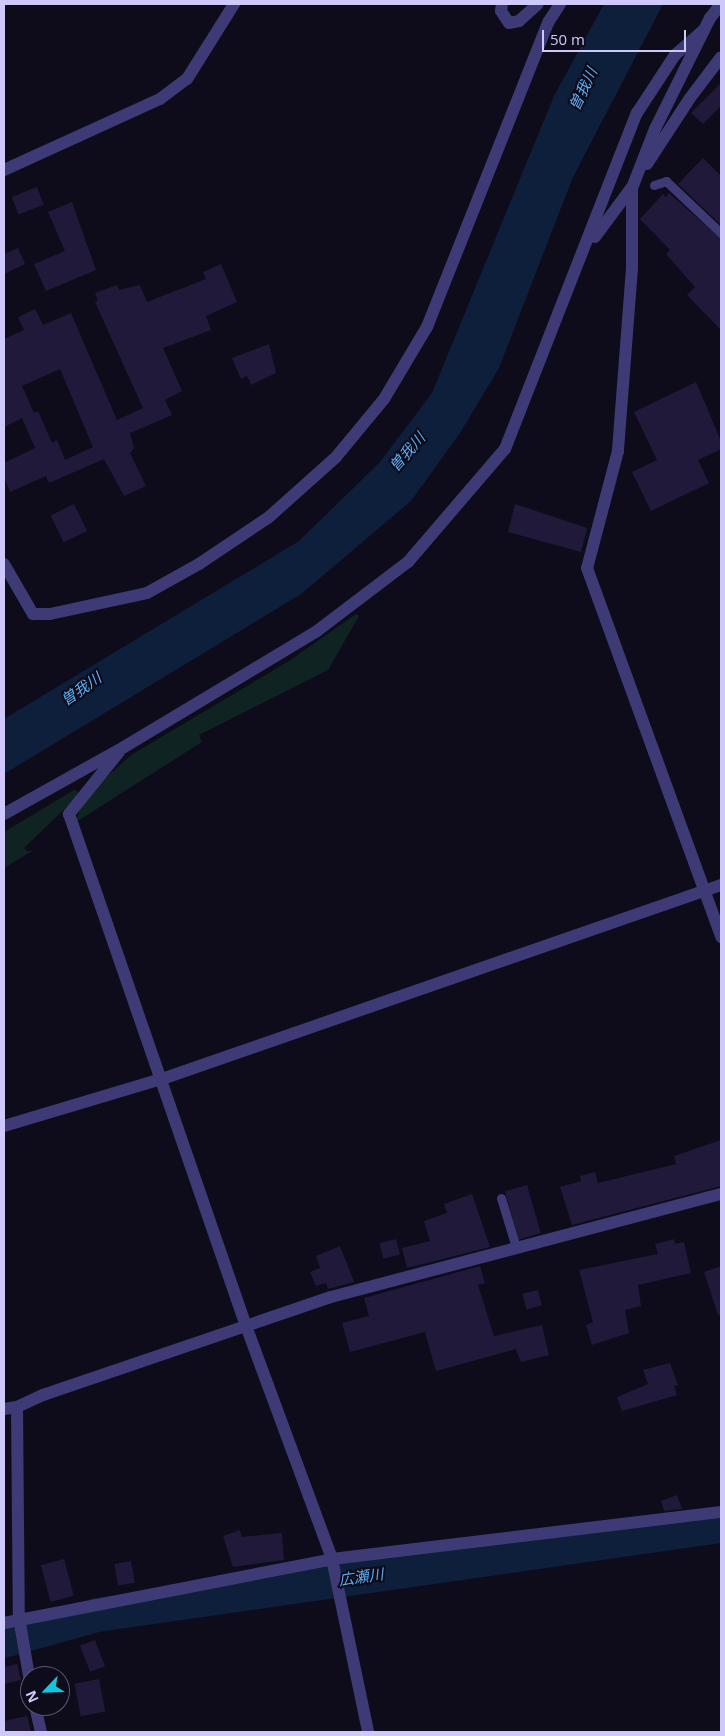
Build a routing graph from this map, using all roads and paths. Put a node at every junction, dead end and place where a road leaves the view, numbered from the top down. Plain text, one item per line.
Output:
1 (234, 4) edge
2 (502, 4) edge
3 (538, 4) edge
4 (560, 4) edge
5 (720, 4) edge
6 (704, 30) junction
7 (721, 57) edge
8 (4, 170) edge
9 (654, 185) dead end
10 (632, 188) junction
11 (721, 233) edge
12 (587, 247) junction
13 (4, 564) edge
14 (124, 747) junction
15 (4, 814) edge
16 (721, 886) edge
17 (706, 892) junction
18 (721, 937) edge
19 (162, 1079) junction
20 (4, 1126) edge
21 (721, 1194) edge
22 (501, 1198) dead end
23 (516, 1247) junction
24 (246, 1326) junction
25 (17, 1407) junction
26 (4, 1409) edge
27 (721, 1512) edge
28 (333, 1563) junction
29 (20, 1622) junction
30 (4, 1623) edge
31 (27, 1666) edge
32 (37, 1716) edge
33 (41, 1732) edge
34 (368, 1732) edge

1 - 8 street
2 - 3 street
4 - 13 street
5 - 6 street
6 - 10 street
6 - 12 street
7 - 10 street
9 - 11 lane
10 - 12 street
10 - 17 street
12 - 14 street
14 - 15 street
14 - 19 street
16 - 17 street
17 - 18 street
17 - 19 street
19 - 20 street
19 - 24 street
21 - 23 street
22 - 23 lane
23 - 24 street
24 - 25 street
24 - 28 street
25 - 26 street
25 - 29 street
27 - 28 street
28 - 29 street
28 - 34 street
29 - 30 street
29 - 31 street
32 - 33 street

